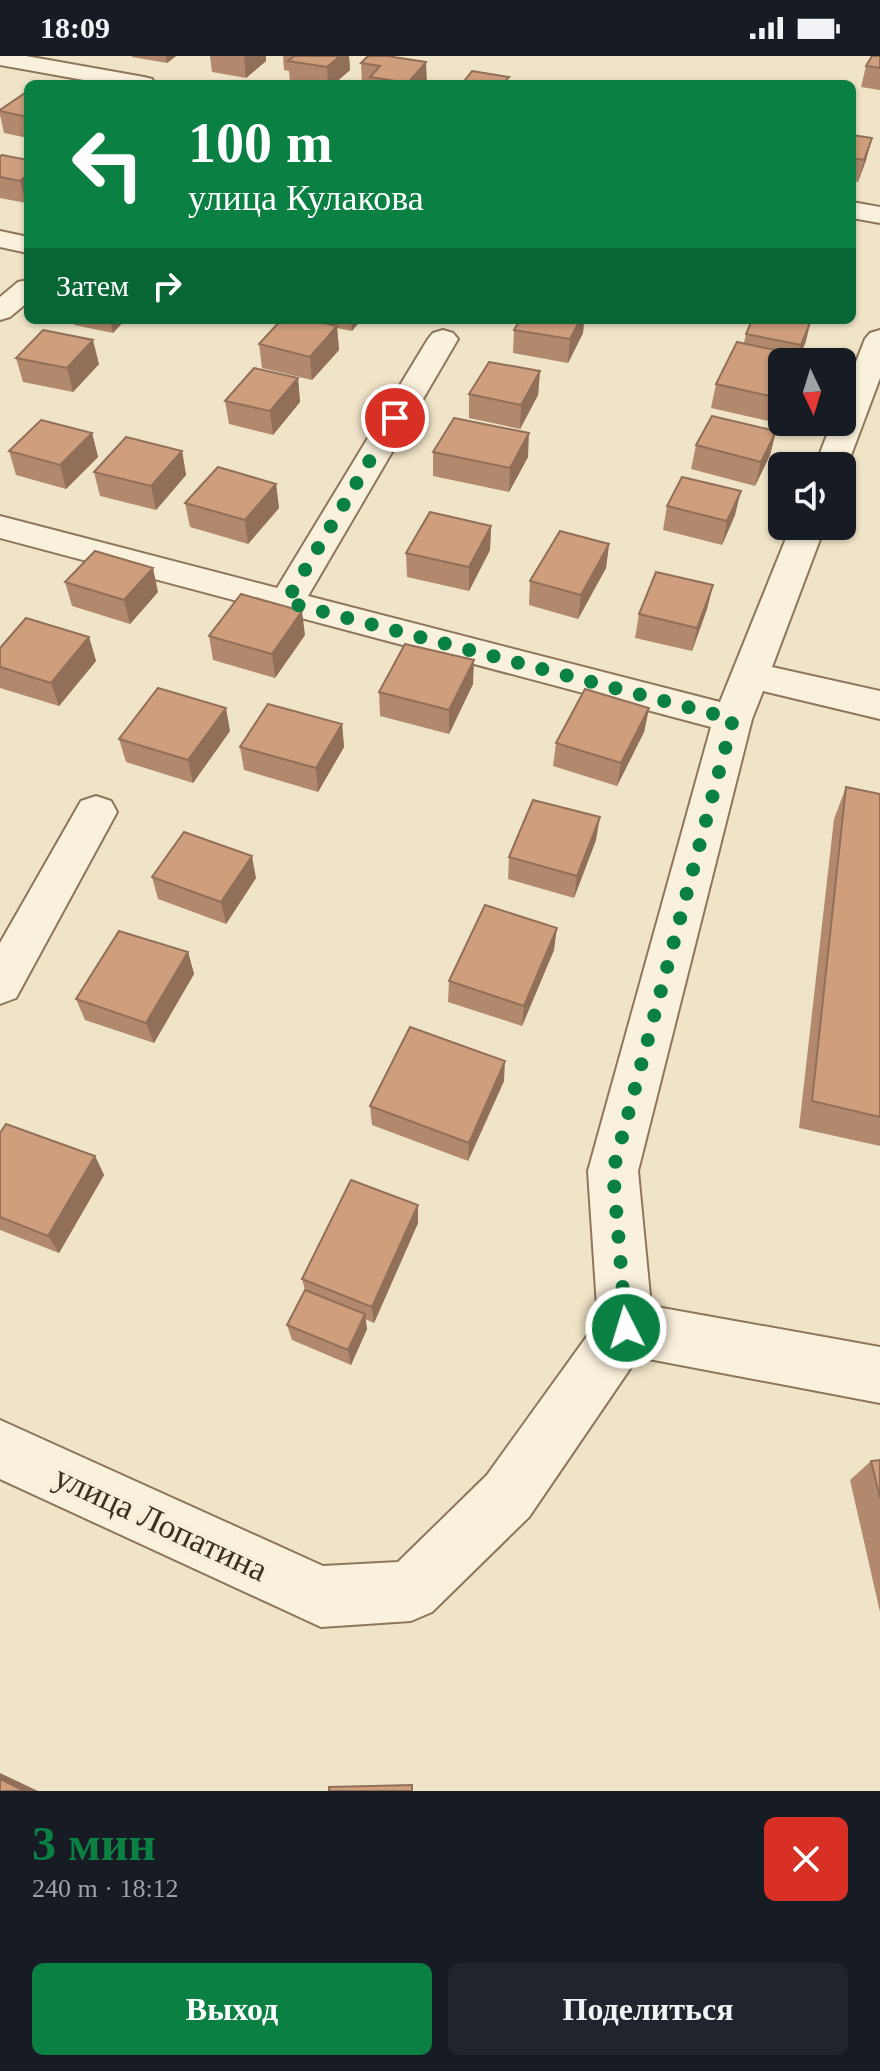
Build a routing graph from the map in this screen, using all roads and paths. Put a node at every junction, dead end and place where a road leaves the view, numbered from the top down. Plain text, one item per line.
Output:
1 (0, 58) edge
2 (122, 80) edge
3 (856, 211) edge
4 (880, 215) edge
5 (0, 239) edge
6 (24, 244) edge
7 (24, 291) edge
8 (0, 311) edge
9 (443, 339) dead end
10 (880, 339) edge
11 (836, 452) edge
12 (0, 527) edge
13 (803, 540) edge
14 (286, 602) junction
15 (750, 675) junction
16 (880, 705) edge
17 (733, 719) junction
18 (96, 812) dead end
19 (0, 985) edge
20 (626, 1328) junction
21 (880, 1375) edge
22 (0, 1449) edge

1 - 2 street
3 - 4 street
5 - 6 street
7 - 8 street
9 - 14 street
10 - 11 street
12 - 14 street
13 - 15 street
14 - 17 street
15 - 16 street
15 - 17 street
17 - 20 street
18 - 19 street
20 - 21 street
20 - 22 street, улица Лопатина

